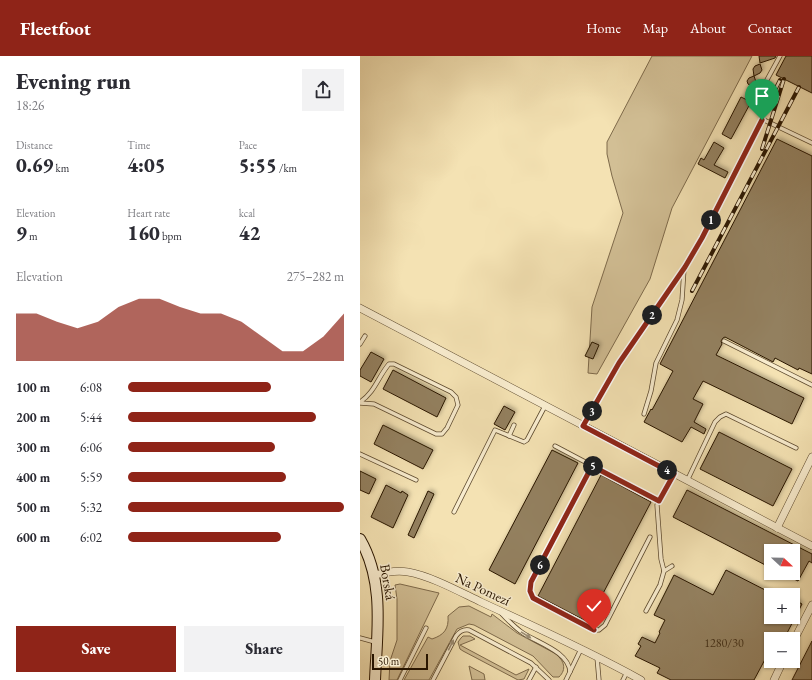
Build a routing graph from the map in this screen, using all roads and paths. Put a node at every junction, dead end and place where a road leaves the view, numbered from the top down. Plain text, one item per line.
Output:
1 (780, 56) edge
2 (762, 120) junction
3 (812, 143) edge
4 (685, 267) junction
5 (360, 308) edge
6 (364, 336) dead end
7 (724, 341) dead end
8 (360, 344) edge
9 (812, 385) edge
10 (360, 402) edge
11 (546, 406) junction
12 (644, 414) dead end
13 (514, 425) dead end
14 (583, 426) junction
15 (509, 436) junction
16 (555, 446) dead end
17 (796, 448) dead end
18 (360, 454) edge
19 (812, 457) edge
20 (592, 466) junction
21 (674, 474) junction
22 (416, 480) dead end
23 (687, 481) junction
24 (659, 501) junction
25 (454, 512) dead end
26 (778, 528) junction
27 (650, 537) dead end
28 (360, 539) edge
29 (812, 546) edge
30 (672, 566) dead end
31 (664, 571) junction
32 (375, 575) junction
33 (812, 605) edge
34 (497, 609) junction
35 (646, 611) dead end
36 (426, 628) dead end
37 (798, 632) edge
38 (360, 638) edge
39 (376, 643) junction
40 (581, 649) junction
41 (597, 657) junction
42 (536, 667) junction
43 (780, 668) edge
44 (570, 672) junction
45 (627, 672) junction
46 (374, 680) edge
47 (400, 680) edge
48 (433, 680) edge
49 (529, 680) edge
50 (549, 680) edge
51 (566, 680) edge
52 (599, 680) edge
53 (623, 680) edge
54 (640, 680) edge
55 (774, 680) edge

1 - 2 lane
2 - 3 lane
2 - 4 lane
4 - 12 lane
4 - 14 lane
5 - 11 street
6 - 8 lane
7 - 9 lane
10 - 10 lane
11 - 14 street
11 - 15 lane
13 - 15 lane
14 - 21 street
15 - 25 lane
16 - 20 lane
17 - 23 lane
18 - 22 lane
19 - 26 street
20 - 24 lane
20 - 27 lane
21 - 23 street
21 - 24 lane
23 - 26 street
24 - 31 lane
26 - 29 street
28 - 32 street, Borská
30 - 31 lane
31 - 35 lane
32 - 34 street, Na Pomezí
32 - 39 street, Borská
33 - 37 street
34 - 40 street, Na Pomezí
34 -> 44 lane
36 - 47 lane
38 - 39 lane
39 - 46 street, Borská
40 - 41 street, Na Pomezí
40 - 44 lane
41 - 45 street, Na Pomezí
41 - 52 lane
48 -> 42 lane
42 - 49 lane
42 - 50 lane
43 - 55 street
44 - 51 lane
45 - 53 lane
45 - 54 street, Na Pomezí

